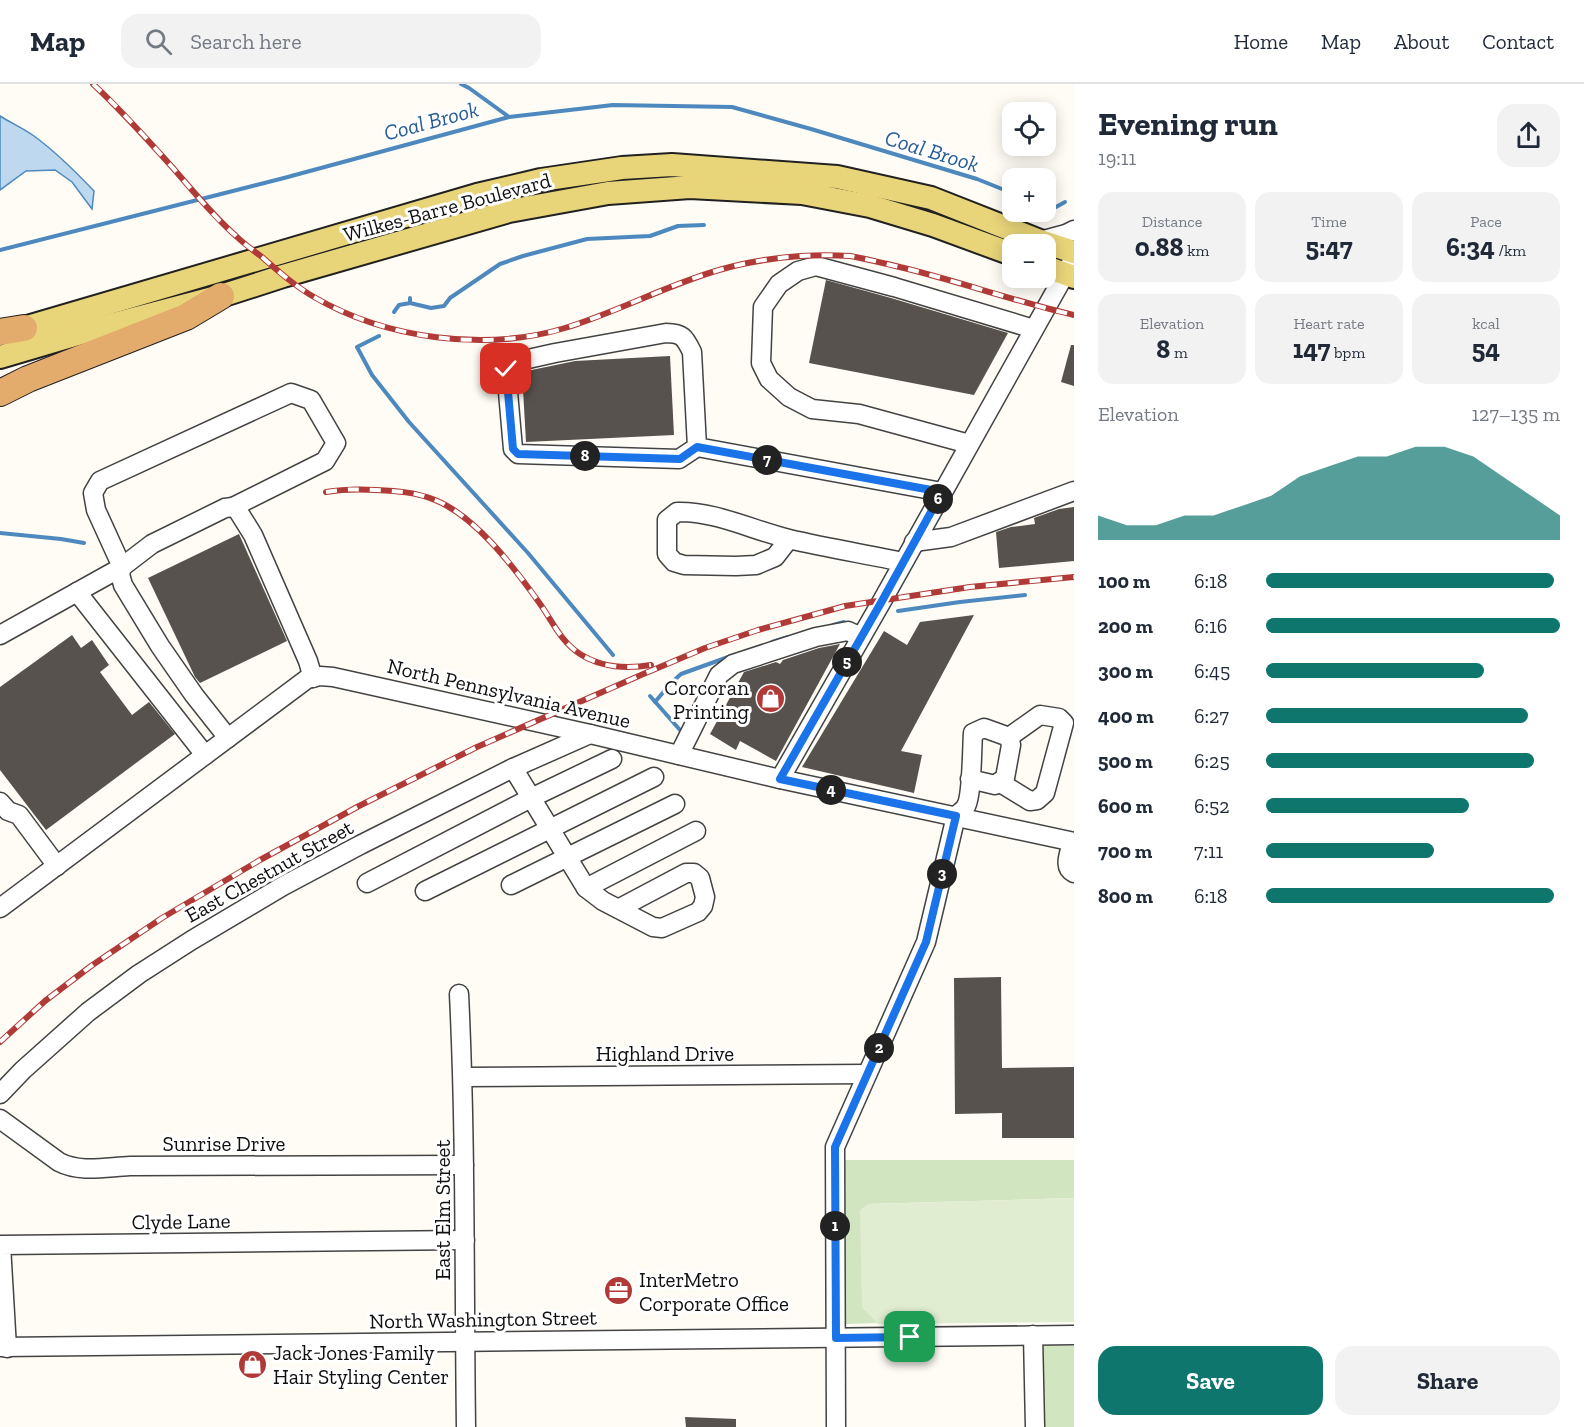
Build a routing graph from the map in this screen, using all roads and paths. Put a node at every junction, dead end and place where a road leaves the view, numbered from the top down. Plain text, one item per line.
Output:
1 (1074, 230) edge
2 (1023, 234) edge
3 (1056, 237) edge
4 (1056, 246) edge
5 (1002, 250) edge
6 (1074, 252) edge
7 (1065, 269) edge
8 (221, 296) junction
9 (1034, 329) junction
10 (12, 330) edge
11 (0, 337) edge
12 (0, 357) edge
13 (0, 393) edge
14 (969, 444) junction
15 (697, 447) junction
16 (1074, 491) edge
17 (942, 492) junction
18 (233, 507) junction
19 (789, 539) junction
20 (914, 542) junction
21 (903, 562) junction
22 (122, 567) junction
23 (77, 592) junction
24 (0, 635) edge
25 (861, 637) junction
26 (313, 678) junction
27 (590, 734) junction
28 (1009, 737) junction
29 (228, 738) junction
30 (205, 755) junction
31 (678, 755) junction
32 (612, 759) dead end
33 (513, 768) junction
34 (654, 777) dead end
35 (780, 779) junction
36 (970, 779) junction
37 (999, 782) junction
38 (531, 798) junction
39 (0, 802) edge
40 (675, 804) dead end
41 (956, 816) junction
42 (550, 829) junction
43 (696, 831) dead end
44 (1073, 842) edge
45 (568, 858) junction
46 (57, 866) junction
47 (1074, 873) edge
48 (367, 883) dead end
49 (511, 885) dead end
50 (586, 888) junction
51 (425, 891) dead end
52 (0, 908) edge
53 (618, 909) dead end
54 (459, 994) dead end
55 (867, 1074) junction
56 (463, 1077) junction
57 (0, 1094) edge
58 (0, 1119) edge
59 (464, 1165) junction
60 (465, 1240) junction
61 (1033, 1335) junction
62 (1074, 1335) edge
63 (836, 1338) junction
64 (465, 1341) junction
65 (3, 1348) edge
66 (466, 1427) edge
67 (836, 1427) edge
68 (1035, 1427) edge

1 - 3 street
2 - 10 main road, Wilkes-Barre Boulevard
4 - 6 main road, Wilkes-Barre Boulevard
5 - 8 main road, Wilkes-Barre Boulevard
7 - 9 street
8 - 12 main road, Wilkes-Barre Boulevard
8 - 13 highway
9 - 14 street
9 - 14 street
10 - 11 main road, Wilkes-Barre Boulevard
14 - 17 street
15 - 15 street
15 - 17 street
16 - 20 street
17 - 20 street
18 - 22 street
18 - 22 street
18 - 26 street
19 - 19 street
19 - 21 street
20 - 21 street
21 - 25 street
22 - 23 street
22 - 29 street
23 - 24 street
23 - 30 street
25 - 31 street
25 - 35 street
26 - 27 street, North Pennsylvania Avenue
26 - 29 street
27 - 31 street, North Pennsylvania Avenue
27 - 33 street, East Chestnut Street
28 - 36 street
28 - 37 street
28 - 37 street
29 - 30 street
30 - 46 street
31 - 35 street, North Pennsylvania Avenue
32 - 38 street
33 - 38 street
33 - 57 street, East Chestnut Street
34 - 42 street
35 - 41 street, North Pennsylvania Avenue
36 - 37 street
36 - 41 street
38 - 42 street
38 - 48 street
39 - 46 street
40 - 45 street
41 - 44 street, North Pennsylvania Avenue
41 - 55 street
42 - 45 street
42 - 51 street
43 - 50 street
44 - 47 street
45 - 49 street
45 - 50 street
46 - 52 street
50 - 53 street
54 - 56 street, East Elm Street
55 - 56 street, Highland Drive
55 - 63 street
56 - 59 street, East Elm Street
58 - 59 street, Sunrise Drive
59 - 60 street, East Elm Street
60 - 64 street, East Elm Street
60 - 65 street, Clyde Lane
61 - 62 street, North Washington Street
61 - 63 street, North Washington Street
61 - 68 street
63 - 64 street, North Washington Street
63 - 67 street
64 - 65 street, North Washington Street
64 - 66 street, East Elm Street

